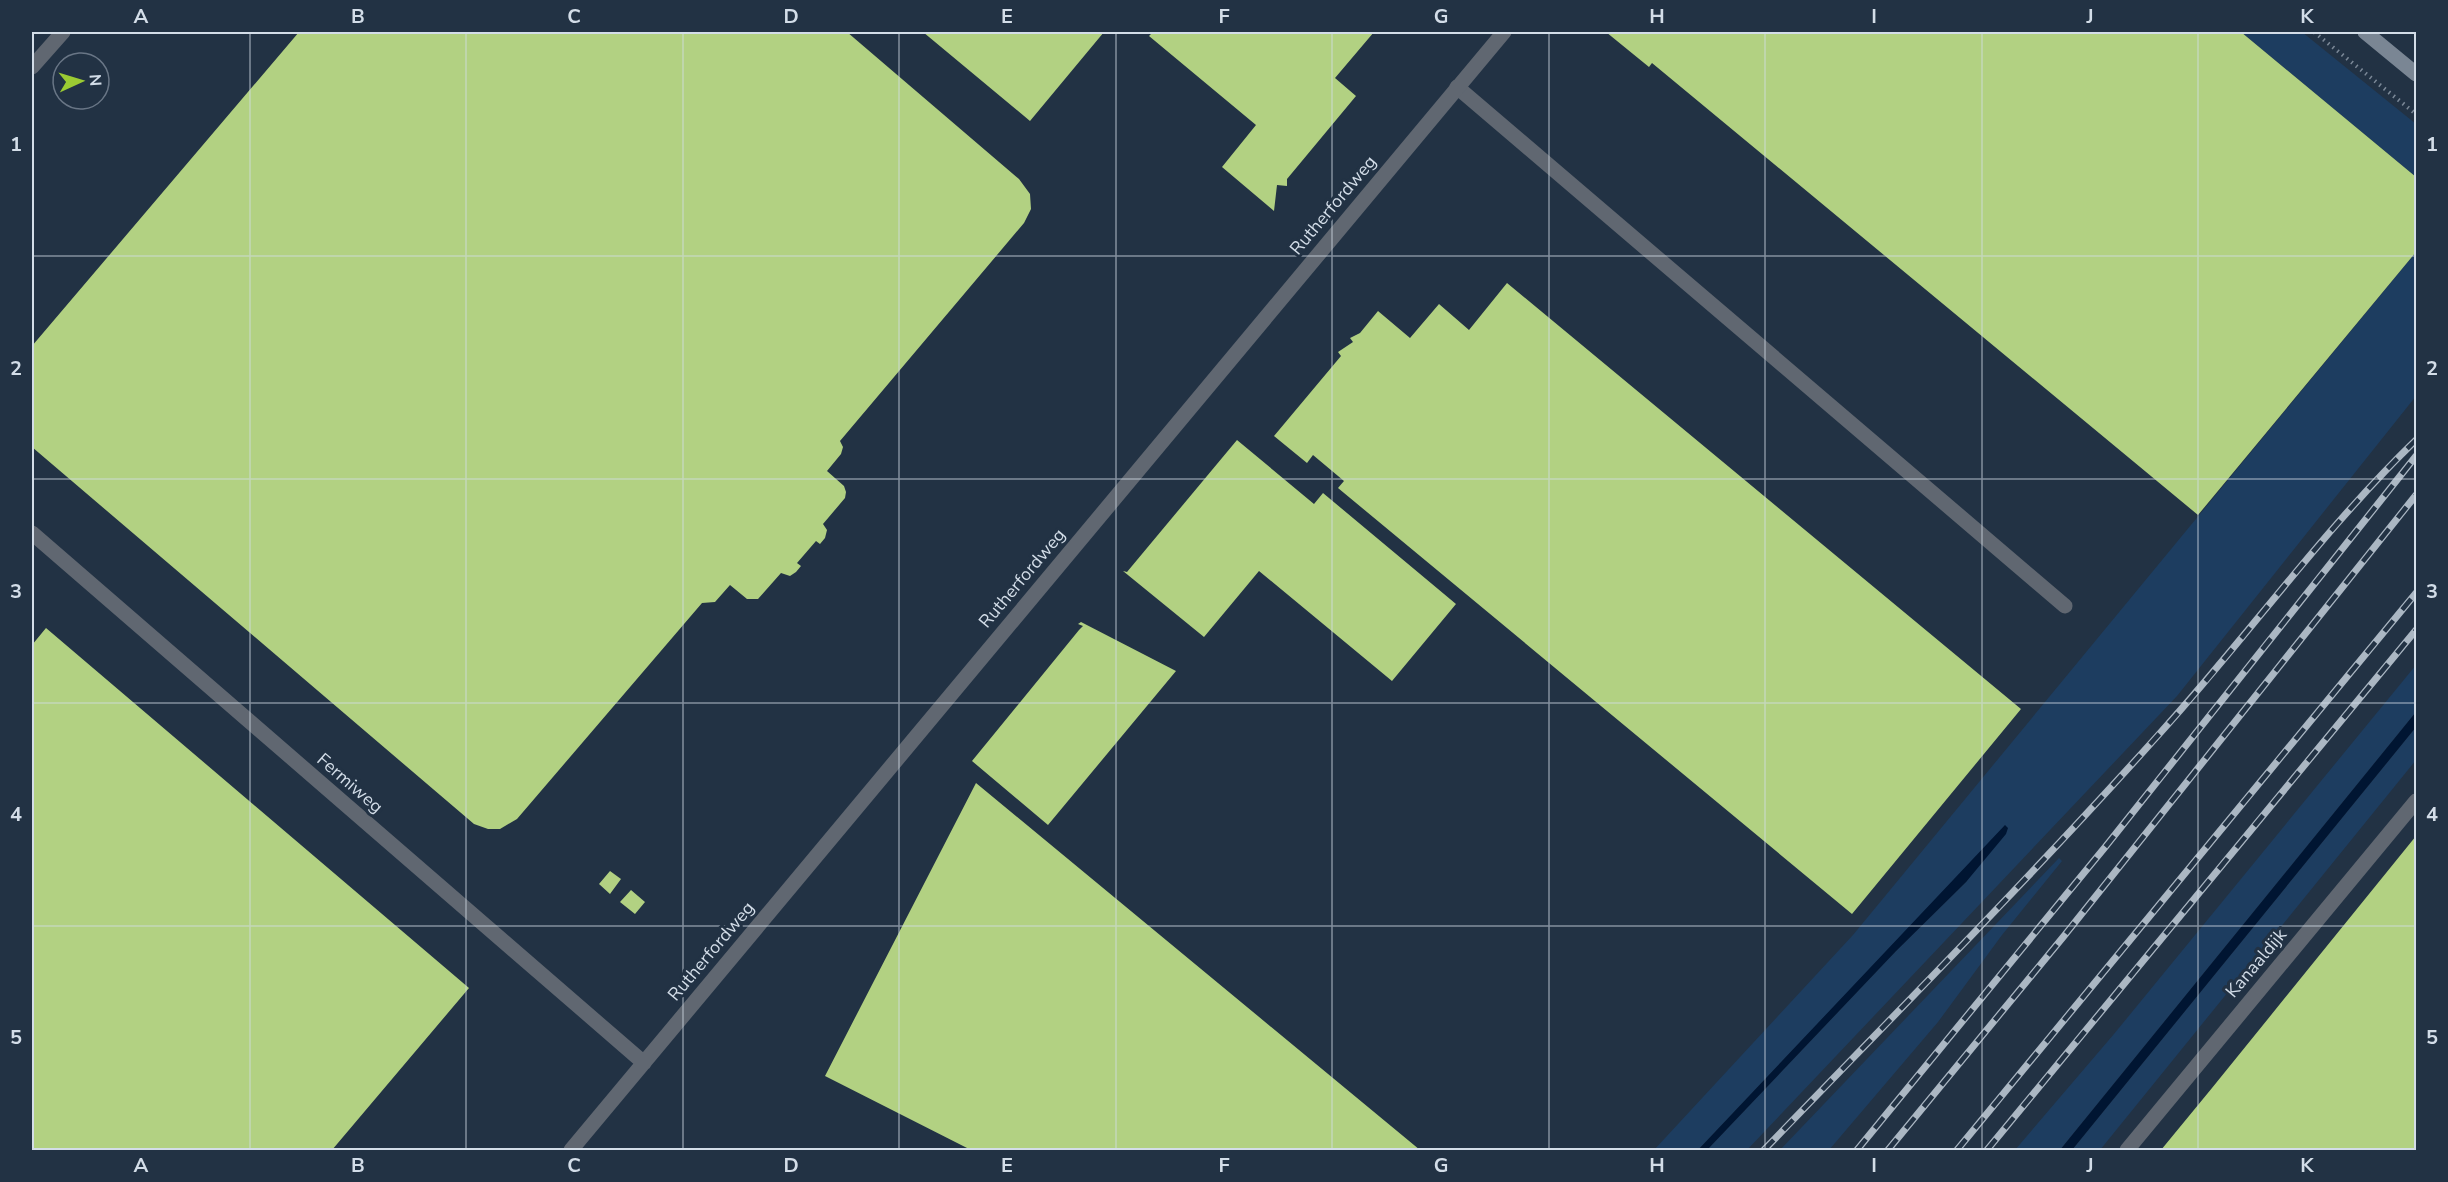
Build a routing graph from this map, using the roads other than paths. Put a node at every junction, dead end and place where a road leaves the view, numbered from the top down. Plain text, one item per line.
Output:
1 (63, 32) edge
2 (1504, 32) edge
3 (2365, 32) edge
4 (32, 67) edge
5 (2416, 74) edge
6 (1457, 87) junction
7 (32, 533) edge
8 (2065, 606) dead end
9 (2416, 801) edge
10 (644, 1063) junction
11 (571, 1150) edge
12 (2127, 1150) edge

1 - 4 street
2 - 6 street, Rutherfordweg
3 - 5 street
6 - 8 street
6 - 10 street, Rutherfordweg
7 - 10 street, Fermiweg
9 - 12 street, Kanaaldijk
10 - 11 street, Rutherfordweg

